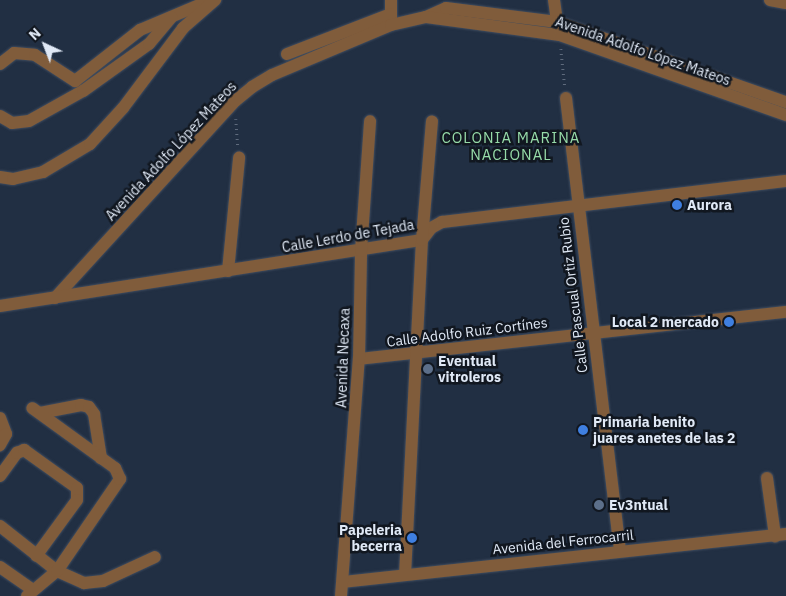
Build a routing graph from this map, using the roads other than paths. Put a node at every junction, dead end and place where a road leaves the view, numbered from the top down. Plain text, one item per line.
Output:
1 (211, 0) edge
2 (215, 0) edge
3 (391, 0) edge
4 (554, 0) edge
5 (770, 0) edge
6 (786, 3) edge
7 (446, 4) edge
8 (176, 12) junction
9 (426, 17) junction
10 (391, 19) junction
11 (557, 22) junction
12 (287, 54) dead end
13 (0, 64) edge
14 (566, 98) road end
15 (786, 102) edge
16 (786, 115) edge
17 (0, 116) edge
18 (370, 121) dead end
19 (432, 121) dead end
20 (238, 158) road end
21 (0, 177) edge
22 (786, 181) edge
23 (578, 206) junction
24 (422, 240) junction
25 (361, 251) junction
26 (228, 271) junction
27 (55, 298) junction
28 (0, 306) edge
29 (786, 312) edge
30 (593, 333) junction
31 (417, 354) junction
32 (360, 359) junction
33 (0, 418) edge
34 (0, 445) edge
35 (101, 458) junction
36 (0, 476) edge
37 (767, 478) dead end
38 (0, 526) edge
39 (780, 535) edge
40 (620, 551) junction
41 (36, 556) junction
42 (155, 557) dead end
43 (0, 567) edge
44 (57, 571) junction
45 (405, 575) junction
46 (343, 582) junction
47 (30, 593) edge
48 (341, 596) edge

1 - 8 street
2 - 21 street
3 - 10 street
4 - 11 street
5 - 6 street
7 - 9 street
7 - 11 street
8 - 13 street
8 - 17 street
9 - 10 street, Avenida Adolfo López Mateos
9 - 16 street, Avenida Adolfo López Mateos
10 - 12 street
10 - 27 street, Avenida Adolfo López Mateos
11 - 15 street
14 - 23 street, Calle Pascual Ortiz Rubio
18 - 25 street, Avenida Necaxa
19 - 24 street
20 - 26 street
22 - 23 street, Calle Lerdo de Tejada
23 - 24 street, Calle Lerdo de Tejada
23 - 30 street, Calle Pascual Ortiz Rubio
24 - 25 street, Calle Lerdo de Tejada
24 - 31 street
25 - 26 street, Calle Lerdo de Tejada
25 - 32 street, Avenida Necaxa
26 - 27 street, Calle Lerdo de Tejada
27 - 28 street, Calle Lerdo de Tejada
29 - 30 street, Calle Adolfo Ruiz Cortínes
30 - 31 street, Calle Adolfo Ruiz Cortínes
30 - 40 street, Calle Pascual Ortiz Rubio
31 - 32 street, Calle Adolfo Ruiz Cortínes
31 - 45 street
32 - 46 street, Avenida Necaxa
33 - 34 street
35 - 35 street
35 - 44 street
36 - 41 street
37 - 39 street
38 - 41 street
39 - 40 street, Avenida del Ferrocarril
40 - 45 street, Avenida del Ferrocarril
41 - 44 street
42 - 44 street
43 - 47 street
44 - 47 street
45 - 46 street, Avenida del Ferrocarril
46 - 48 street, Avenida Necaxa

